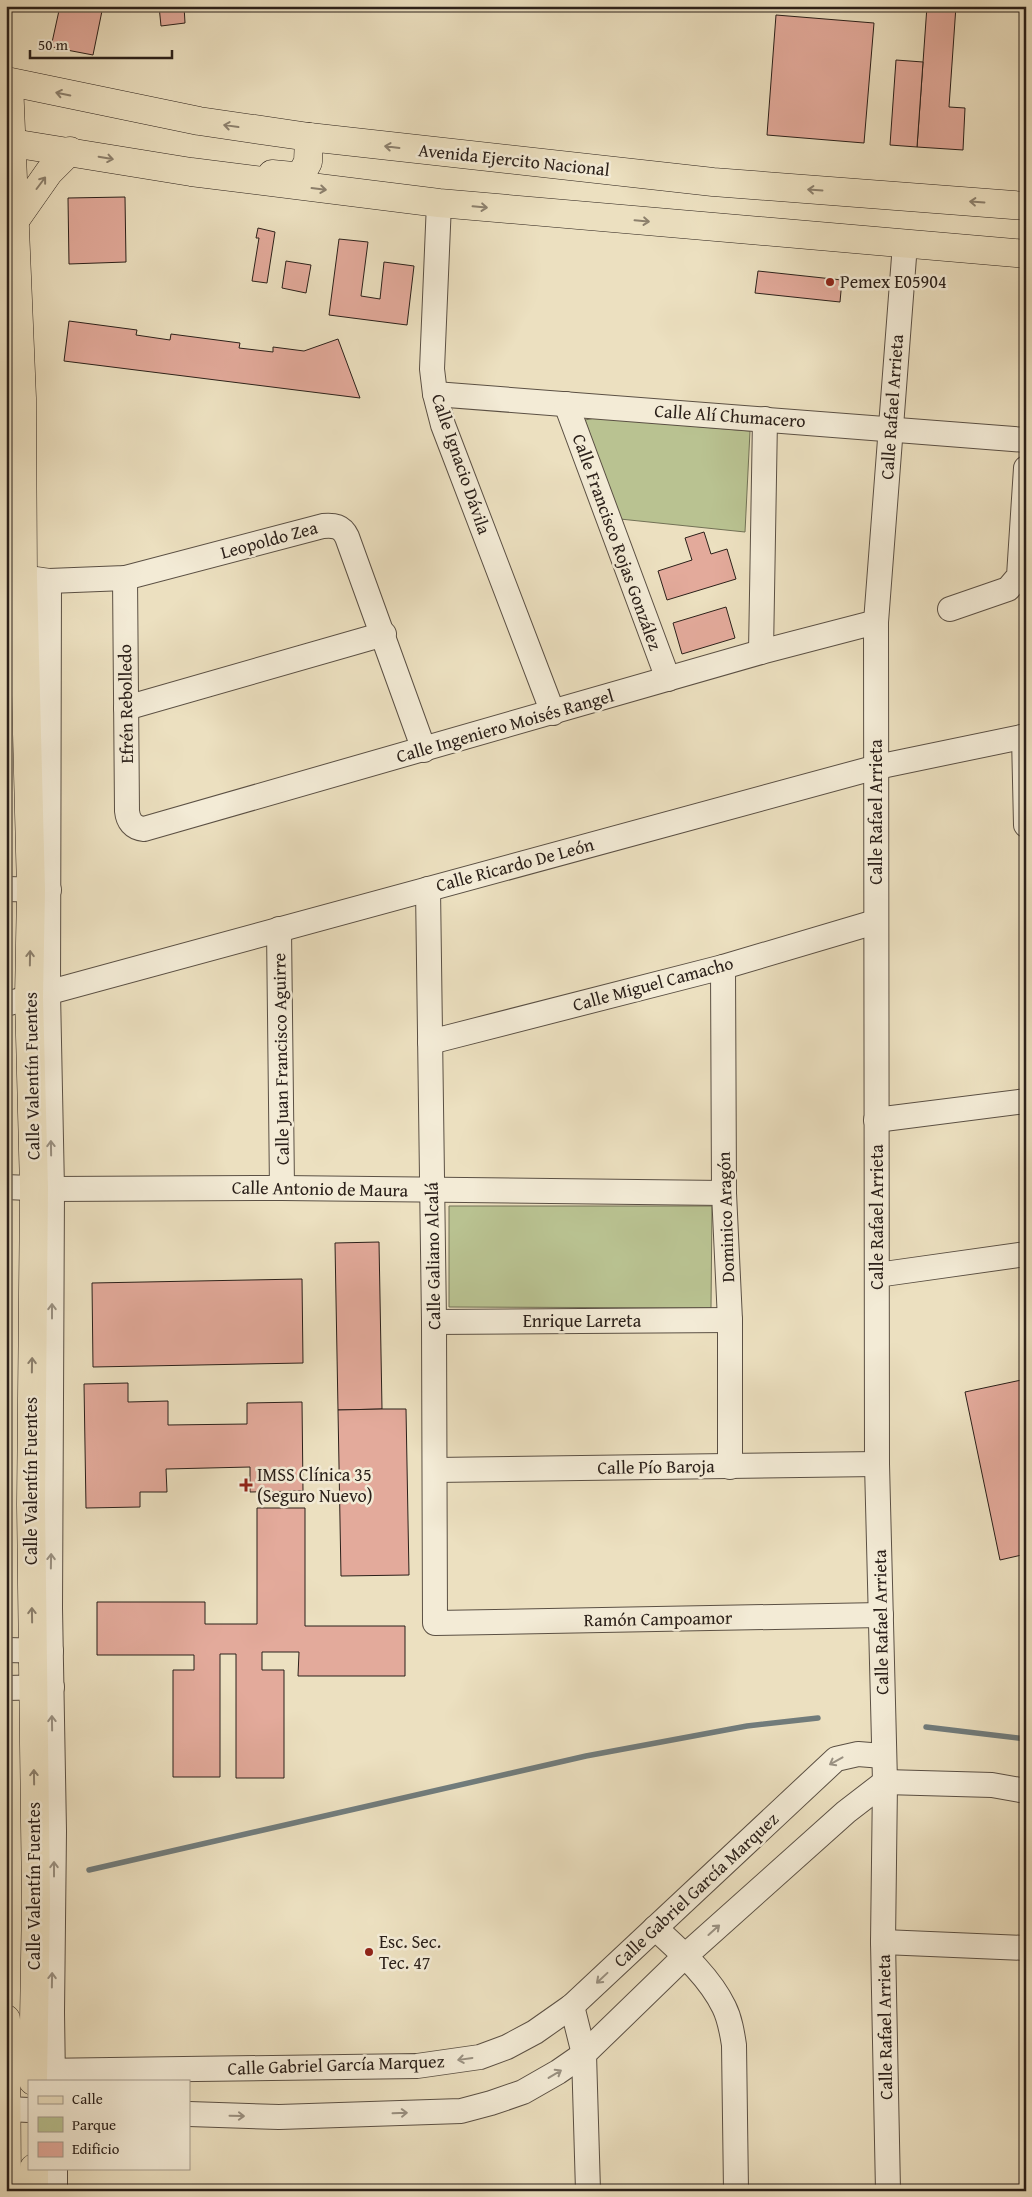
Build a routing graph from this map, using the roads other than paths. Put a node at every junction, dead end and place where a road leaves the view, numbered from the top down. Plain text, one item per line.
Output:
1 (7, 78) edge
2 (309, 137) junction
3 (10, 143) edge
4 (70, 151) junction
5 (191, 172) junction
6 (439, 203) junction
7 (1026, 206) edge
8 (16, 219) junction
9 (905, 244) junction
10 (1026, 254) edge
11 (435, 394) junction
12 (566, 404) junction
13 (765, 419) junction
14 (891, 429) junction
15 (14, 437) edge
16 (1026, 440) edge
17 (1026, 468) edge
18 (124, 578) junction
19 (36, 580) junction
20 (950, 609) dead end
21 (876, 622) junction
22 (384, 634) junction
23 (761, 652) junction
24 (668, 679) junction
25 (126, 708) junction
26 (553, 712) junction
27 (1025, 736) edge
28 (424, 750) junction
29 (877, 767) junction
30 (1026, 825) edge
31 (135, 827) joint
32 (428, 889) junction
33 (29, 890) edge
34 (876, 922) junction
35 (279, 929) junction
36 (723, 966) junction
37 (28, 998) edge
38 (430, 1042) junction
39 (1026, 1101) edge
40 (876, 1120) junction
41 (6, 1187) edge
42 (282, 1188) junction
43 (43, 1189) junction
44 (432, 1190) junction
45 (724, 1192) junction
46 (1026, 1254) edge
47 (877, 1276) junction
48 (730, 1320) junction
49 (434, 1322) junction
50 (878, 1464) junction
51 (730, 1467) junction
52 (435, 1470) junction
53 (881, 1615) junction
54 (434, 1623) joint
55 (30, 1650) edge
56 (30, 1687) edge
57 (883, 1756) junction
58 (885, 1782) junction
59 (1026, 1791) edge
60 (655, 1928) junction
61 (883, 1942) junction
62 (1026, 1948) edge
63 (685, 1956) junction
64 (572, 2006) junction
65 (6, 2012) edge
66 (43, 2012) junction
67 (6, 2019) edge
68 (584, 2054) junction
69 (36, 2075) edge
70 (28, 2084) edge
71 (7, 2109) edge
72 (28, 2110) edge
73 (190, 2114) edge
74 (34, 2170) edge
75 (55, 2170) edge
76 (7, 2191) edge
77 (34, 2191) edge
78 (55, 2191) edge
79 (588, 2191) edge
80 (736, 2191) edge
81 (888, 2191) edge

2 -> 1 main road, Avenida Ejercito Nacional
1 - 3 main road, Calle Valentín Fuentes
2 - 5 main road
7 -> 2 main road, Avenida Ejercito Nacional
3 - 4 main road
3 - 8 main road, Calle Valentín Fuentes
4 -> 5 main road
8 -> 4 main road
5 -> 6 main road
6 -> 9 main road
6 - 11 street, Calle Ignacio Dávila
8 - 15 main road, Calle Valentín Fuentes
9 - 10 main road
9 - 14 street, Calle Rafael Arrieta
11 - 12 street, Calle Alí Chumacero
11 - 26 street, Calle Ignacio Dávila
12 - 13 street, Calle Alí Chumacero
12 - 24 street, Calle Francisco Rojas González
13 - 14 street, Calle Alí Chumacero
13 - 23 street
14 - 16 street, Calle Alí Chumacero
14 - 21 street, Calle Rafael Arrieta
15 - 19 main road, Calle Valentín Fuentes
17 - 20 street
18 - 19 street, Leopoldo Zea
18 - 22 street, Leopoldo Zea
18 - 25 street, Efrén Rebolledo
19 - 33 main road, Calle Valentín Fuentes
21 - 23 street, Calle Ingeniero Moisés Rangel
21 - 29 street, Calle Rafael Arrieta
22 - 25 street
22 - 28 street, Leopoldo Zea
23 - 24 street, Calle Ingeniero Moisés Rangel
24 - 26 street, Calle Ingeniero Moisés Rangel
25 - 31 street, Efrén Rebolledo
26 - 28 street, Calle Ingeniero Moisés Rangel
27 - 29 street, Calle Ricardo De León
27 - 30 street
28 - 31 street, Calle Ingeniero Moisés Rangel
29 - 32 street, Calle Ricardo De León
29 - 34 street, Calle Rafael Arrieta
32 - 35 street, Calle Ricardo De León
32 - 38 street, Calle Galiano Alcalá
37 -> 33 main road, Calle Valentín Fuentes
34 - 36 street, Calle Miguel Camacho
34 - 40 street, Calle Rafael Arrieta
35 - 37 street, Calle Ricardo De León
35 - 42 street, Calle Juan Francisco Aguirre
36 - 38 street, Calle Miguel Camacho
36 - 45 street, Dominico Aragón
43 -> 37 main road, Calle Valentín Fuentes
38 - 44 street, Calle Galiano Alcalá
39 - 40 street
40 - 47 street, Calle Rafael Arrieta
41 - 43 street, Calle Antonio de Maura
42 - 43 street, Calle Antonio de Maura
42 - 44 street, Calle Antonio de Maura
55 -> 43 main road, Calle Valentín Fuentes
44 - 45 street, Calle Antonio de Maura
44 - 49 street, Calle Galiano Alcalá
45 - 48 street, Dominico Aragón
46 - 47 street
47 - 50 street, Calle Rafael Arrieta
48 - 49 street, Enrique Larreta
48 - 51 street, Dominico Aragón
49 - 52 street, Calle Galiano Alcalá
50 - 51 street, Calle Pío Baroja
50 - 53 street, Calle Rafael Arrieta
51 - 52 street, Calle Pío Baroja
52 - 54 street, Calle Galiano Alcalá
53 - 54 street, Ramón Campoamor
53 - 57 street, Calle Rafael Arrieta
55 - 56 main road, Calle Valentín Fuentes
66 -> 56 main road, Calle Valentín Fuentes
57 - 58 street, Calle Rafael Arrieta
57 -> 60 street, Calle Gabriel García Marquez
58 - 59 street
58 - 61 street, Calle Rafael Arrieta
63 -> 58 street
60 - 63 street
60 -> 64 street, Calle Gabriel García Marquez
61 - 62 street
61 - 81 street, Calle Rafael Arrieta
63 - 68 street
63 - 80 street
64 - 68 street
64 -> 69 street, Calle Gabriel García Marquez
65 - 66 street
66 - 69 main road, Calle Valentín Fuentes
67 - 69 main road, Calle Valentín Fuentes
73 -> 68 street
68 - 79 street
70 - 71 main road, Calle Valentín Fuentes
71 - 72 street
71 - 76 main road, Calle Valentín Fuentes
74 - 77 main road
75 - 78 street

